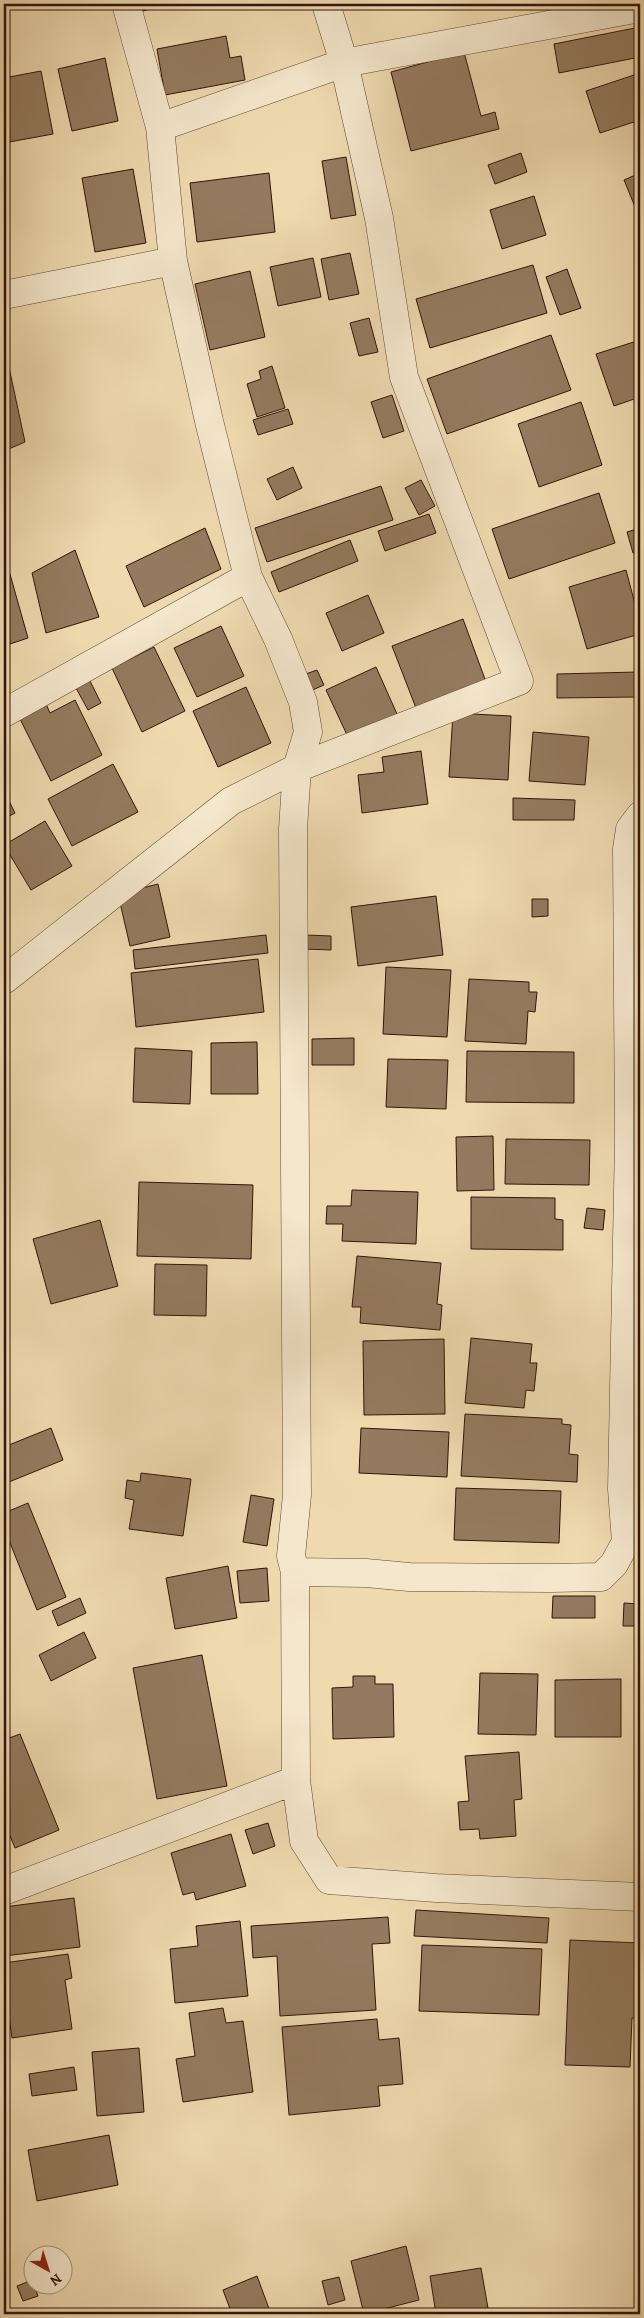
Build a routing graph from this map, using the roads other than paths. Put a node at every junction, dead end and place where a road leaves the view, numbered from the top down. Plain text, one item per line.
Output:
1 (126, 4) edge
2 (326, 4) edge
3 (640, 8) edge
4 (344, 64) junction
5 (160, 127) junction
6 (173, 260) junction
7 (4, 294) edge
8 (248, 577) junction
9 (4, 713) edge
10 (297, 768) junction
11 (640, 816) edge
12 (4, 980) edge
13 (631, 1493) edge
14 (295, 1572) junction
15 (296, 1780) junction
16 (4, 1891) edge
17 (640, 1897) edge

1 - 5 street
2 - 4 street
3 - 4 street
4 - 5 street
4 - 10 street
5 - 6 street
6 - 7 street
6 - 8 street
8 - 9 street
8 - 10 street
10 - 12 street
10 - 14 street
11 - 13 street
13 - 14 street
14 - 15 street
15 - 16 street
15 - 17 street

